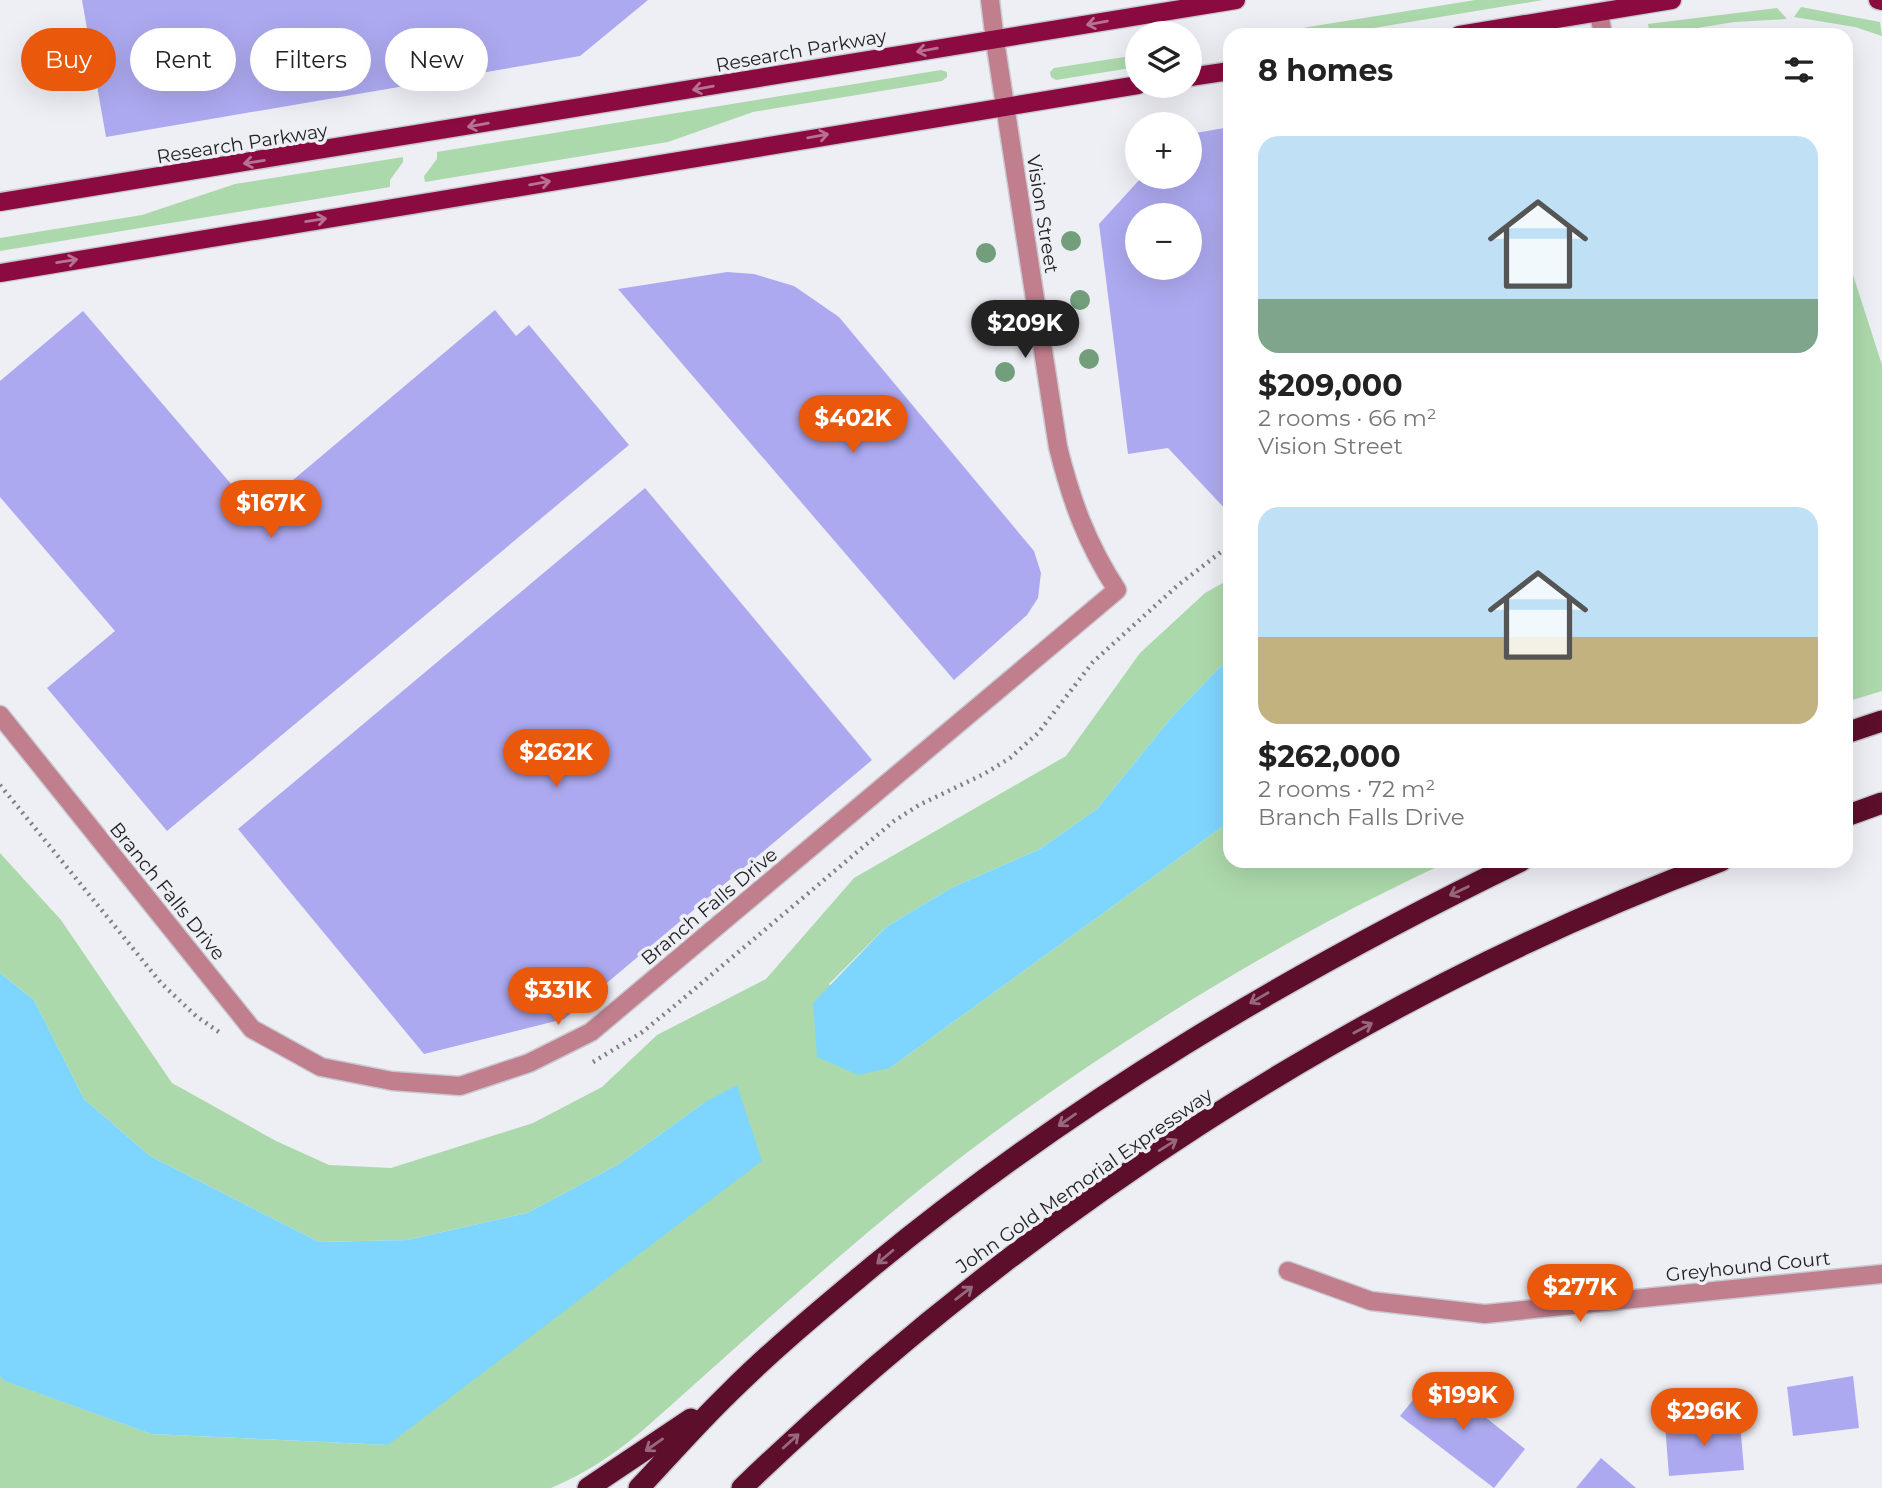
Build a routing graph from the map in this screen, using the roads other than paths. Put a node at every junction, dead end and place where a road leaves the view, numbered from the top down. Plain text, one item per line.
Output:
1 (990, 0) edge
2 (1236, 0) edge
3 (1672, 0) edge
4 (1599, 13) junction
5 (1504, 28) edge
6 (1601, 28) edge
7 (995, 41) junction
8 (1223, 72) edge
9 (1202, 75) edge
10 (1125, 87) edge
11 (1005, 105) junction
12 (0, 202) edge
13 (0, 273) edge
14 (1117, 590) joint
15 (0, 715) edge
16 (1882, 721) edge
17 (1853, 731) edge
18 (1882, 803) edge
19 (1853, 813) edge
20 (1507, 868) edge
21 (1704, 868) edge
22 (1288, 1271) dead end
23 (1882, 1274) edge
24 (730, 1392) junction
25 (588, 1488) edge
26 (639, 1488) edge
27 (742, 1488) edge

1 - 7 street, Vision Street
2 -> 7 main road, Research Parkway
3 - 4 main road
4 - 5 main road
4 - 6 street
7 - 11 street, Vision Street
7 -> 12 main road, Research Parkway
8 - 9 main road
10 - 11 main road
13 -> 11 main road
11 - 14 street, Vision Street
14 - 15 street, Branch Falls Drive
16 - 17 highway
18 - 19 highway
20 -> 24 highway
27 -> 21 highway, John Gold Memorial Expressway
22 - 23 street, Greyhound Court
24 -> 25 highway
24 - 26 highway

